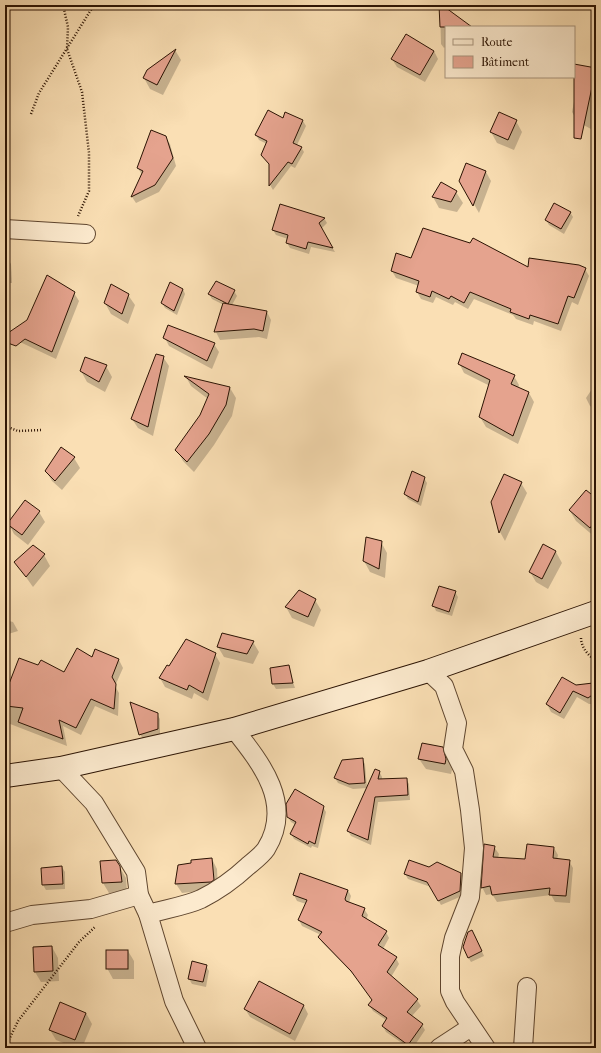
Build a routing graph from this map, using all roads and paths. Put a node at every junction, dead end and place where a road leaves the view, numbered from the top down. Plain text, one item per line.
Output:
1 (63, 5) edge
2 (94, 5) edge
3 (67, 48) junction
4 (31, 114) dead end
5 (5, 229) edge
6 (78, 233) joint
7 (5, 426) edge
8 (41, 430) dead end
9 (589, 615) edge
10 (596, 660) edge
11 (428, 671) junction
12 (234, 729) junction
13 (61, 768) junction
14 (5, 776) edge
15 (139, 895) junction
16 (148, 914) junction
17 (5, 923) edge
18 (99, 923) dead end
19 (527, 987) dead end
20 (472, 1027) junction
21 (5, 1048) edge
22 (197, 1048) edge
23 (439, 1048) edge
24 (486, 1048) edge
25 (524, 1048) edge

1 - 3 path
2 - 3 path
3 - 4 path
3 - 6 path
5 - 6 street
7 - 8 path
9 - 10 path
9 - 11 main road
11 - 12 main road
11 - 20 street
12 - 13 main road
12 - 16 street
13 - 14 main road
13 - 15 street
15 - 16 street
15 - 17 street
16 - 22 street
18 - 21 path
19 - 25 street
20 - 23 street
20 - 24 street

